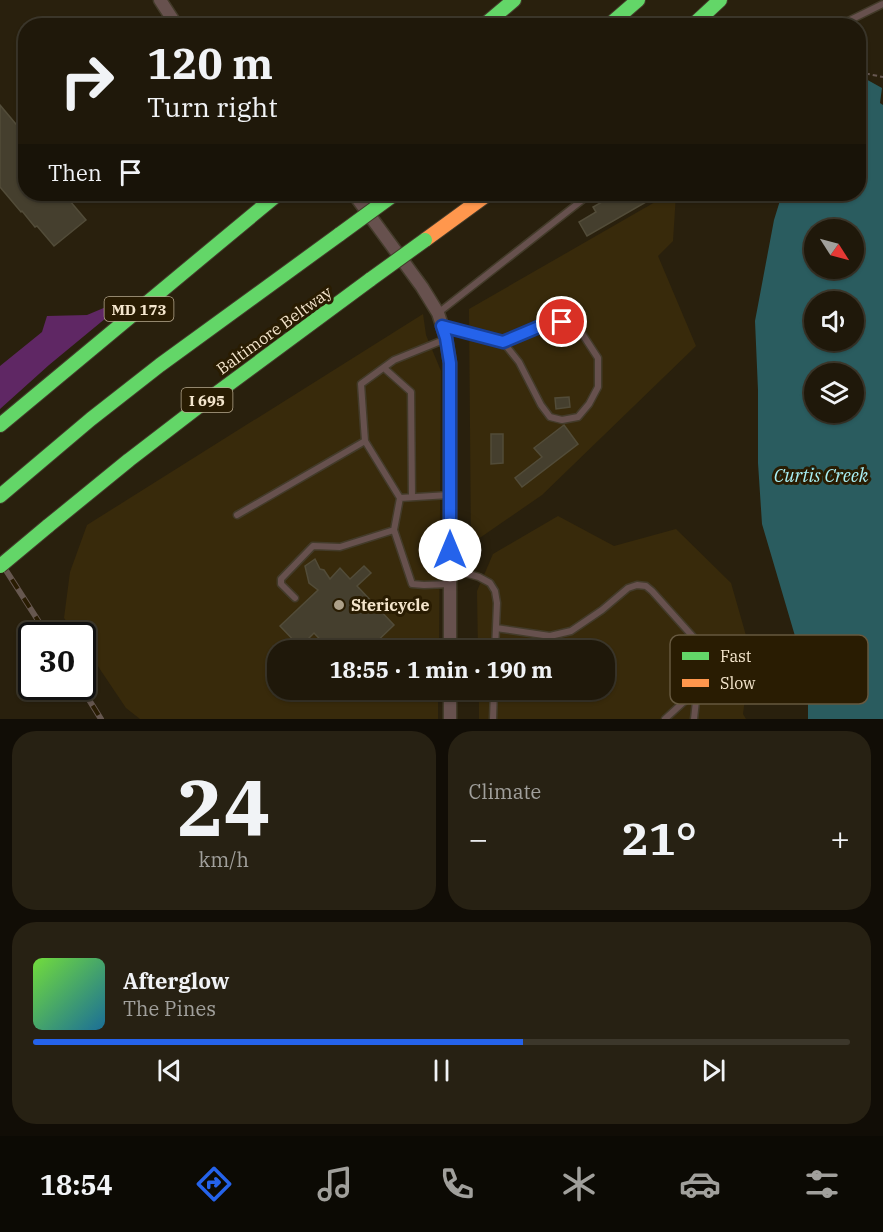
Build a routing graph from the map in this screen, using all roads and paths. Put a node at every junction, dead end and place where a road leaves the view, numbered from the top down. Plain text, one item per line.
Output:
1 (160, 0) edge
2 (514, 0) edge
3 (638, 0) edge
4 (720, 0) edge
5 (883, 4) edge
6 (172, 18) edge
7 (493, 18) edge
8 (617, 18) edge
9 (701, 18) edge
10 (854, 18) edge
11 (866, 74) edge
12 (883, 77) edge
13 (270, 201) edge
14 (359, 201) edge
15 (386, 201) edge
16 (478, 201) edge
17 (581, 201) edge
18 (438, 313) junction
19 (444, 332) junction
20 (503, 342) junction
21 (384, 368) junction
22 (0, 425) edge
23 (365, 441) junction
24 (450, 495) junction
25 (0, 496) edge
26 (412, 497) junction
27 (400, 498) junction
28 (237, 515) dead end
29 (394, 530) junction
30 (0, 566) edge
31 (450, 568) junction
32 (450, 584) junction
33 (296, 598) dead end
34 (496, 628) junction
35 (691, 635) edge
36 (450, 640) edge
37 (495, 640) edge
38 (450, 700) edge
39 (494, 700) edge
40 (682, 704) edge
41 (696, 704) edge
42 (450, 719) edge
43 (493, 719) edge
44 (665, 719) edge
45 (694, 719) edge

1 - 6 street
2 - 7 main road
3 - 8 main road
4 - 9 main road
5 - 10 lane
11 - 12 path
13 - 22 main road, MD 173
14 - 18 street
15 - 25 main road, bridge
16 - 30 main road, Baltimore Beltway / I 695, bridge
17 - 18 lane
18 - 19 street
19 - 20 lane
19 - 21 lane
19 - 24 street
20 - 20 lane
21 - 23 lane
21 - 26 lane
23 - 27 lane
23 - 28 lane
24 - 26 lane
24 - 31 street
26 - 27 lane
27 - 29 lane
29 - 32 lane
29 - 33 lane
31 - 32 street
31 - 34 lane
32 - 36 street
34 - 35 lane
34 - 37 lane
38 - 42 street
39 - 43 lane
40 - 44 lane
41 - 45 lane

